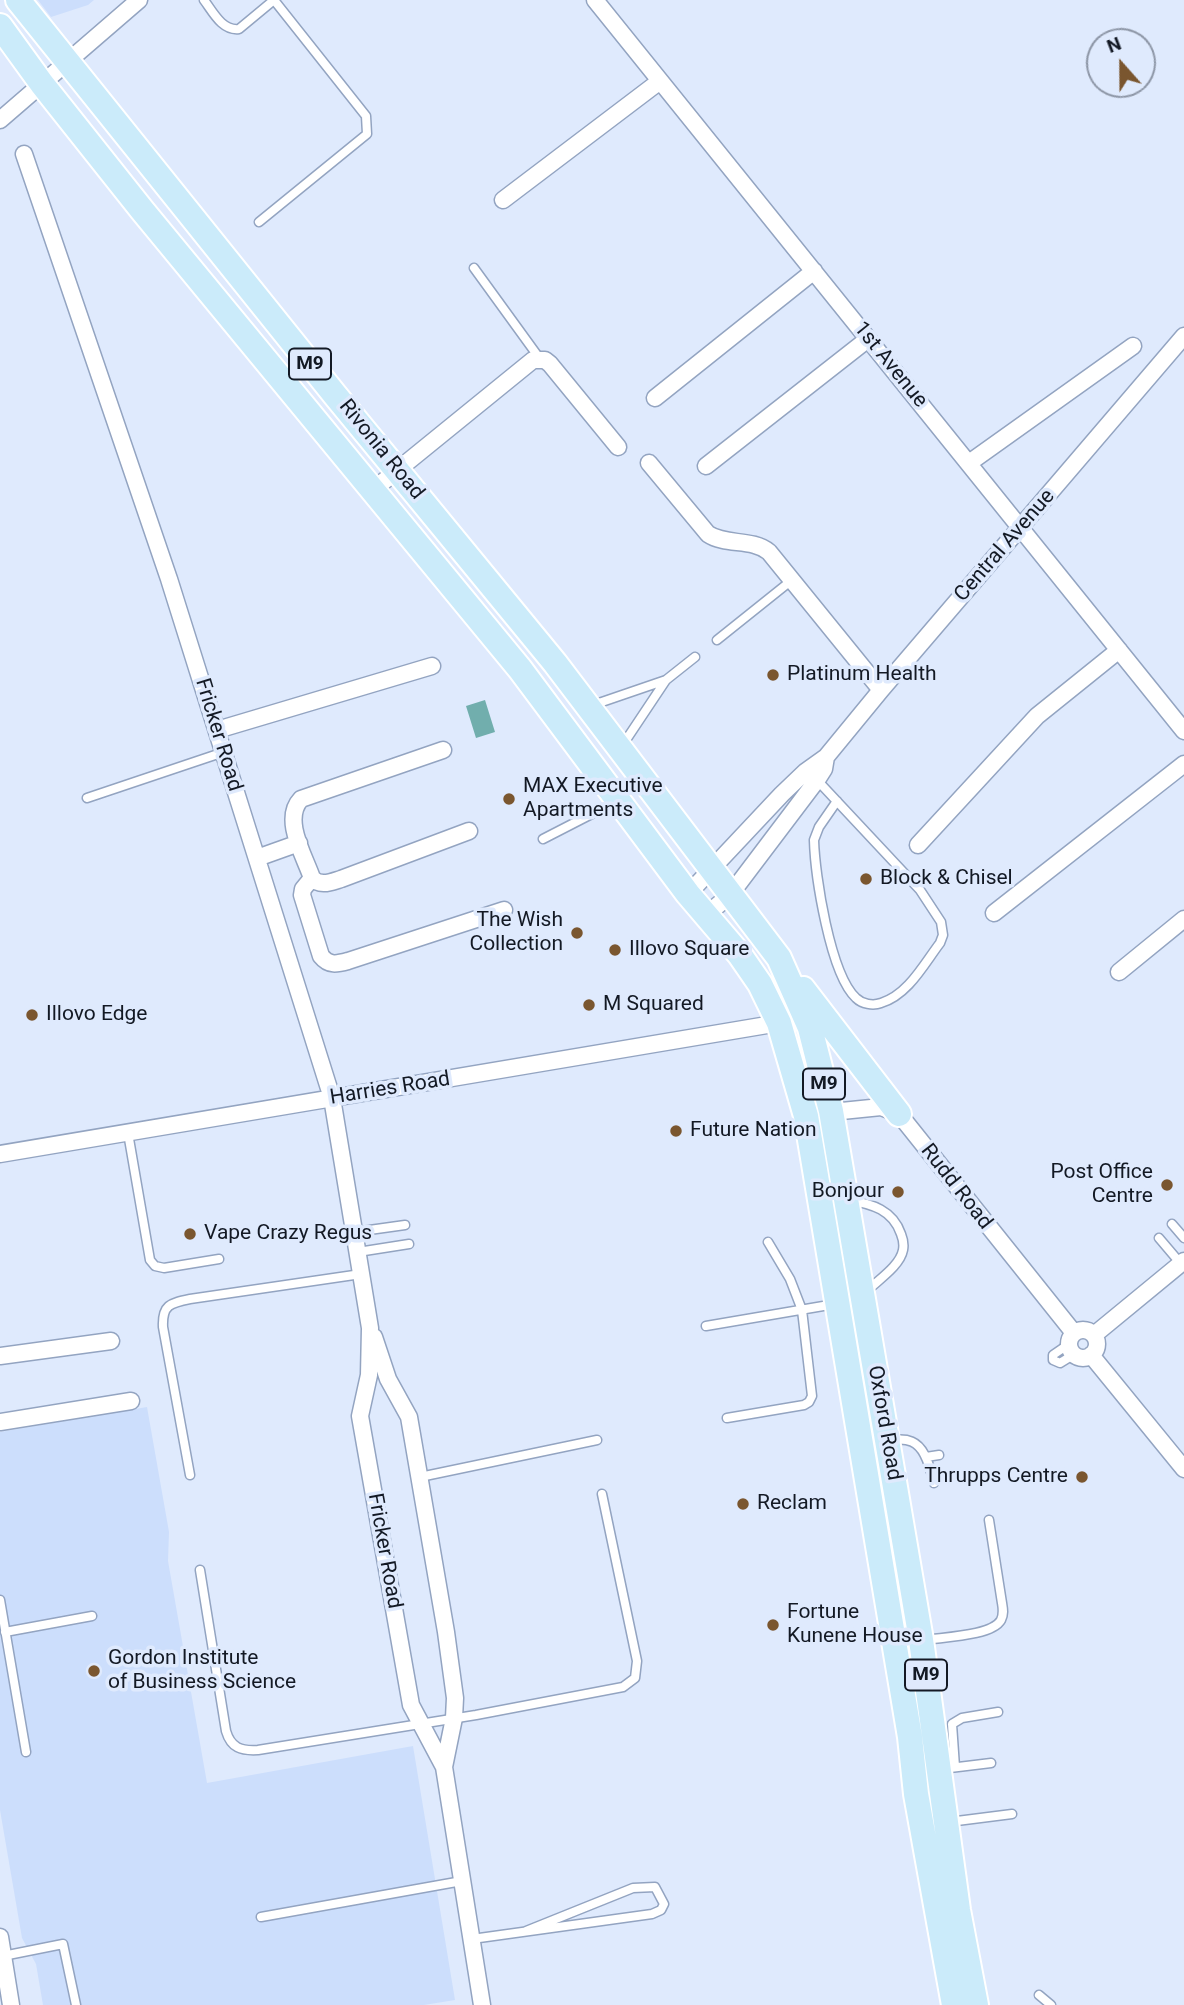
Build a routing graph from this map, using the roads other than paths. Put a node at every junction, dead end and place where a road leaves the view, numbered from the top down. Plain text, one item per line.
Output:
1 (18, 0) edge
2 (139, 0) edge
3 (204, 0) edge
4 (274, 0) edge
5 (595, 0) edge
6 (0, 26) edge
7 (67, 64) junction
8 (660, 81) junction
9 (42, 85) junction
10 (0, 120) edge
11 (24, 154) dead end
12 (503, 200) dead end
13 (259, 222) dead end
14 (474, 268) dead end
15 (814, 271) junction
16 (1184, 336) edge
17 (868, 339) junction
18 (1133, 346) dead end
19 (540, 359) junction
20 (655, 398) dead end
21 (618, 447) dead end
22 (649, 463) dead end
23 (969, 463) junction
24 (706, 466) dead end
25 (397, 471) junction
26 (373, 490) junction
27 (1021, 528) junction
28 (792, 580) junction
29 (717, 640) dead end
30 (1119, 650) junction
31 (695, 657) dead end
32 (432, 666) dead end
33 (666, 680) junction
34 (881, 690) junction
35 (588, 707) junction
36 (217, 730) junction
37 (1184, 731) edge
38 (620, 749) junction
39 (443, 750) dead end
40 (224, 752) junction
41 (826, 758) junction
42 (1184, 764) edge
43 (817, 780) junction
44 (87, 798) dead end
45 (618, 800) junction
46 (837, 801) junction
47 (469, 831) dead end
48 (543, 839) dead end
49 (299, 843) junction
50 (918, 845) dead end
51 (257, 858) junction
52 (712, 871) junction
53 (312, 878) junction
54 (688, 894) junction
55 (730, 895) junction
56 (504, 909) dead end
57 (994, 913) dead end
58 (705, 916) junction
59 (1184, 919) edge
60 (779, 958) junction
61 (1119, 972) dead end
62 (779, 1023) junction
63 (332, 1098) junction
64 (818, 1113) junction
65 (899, 1114) junction
66 (128, 1133) junction
67 (0, 1154) edge
68 (845, 1199) junction
69 (1172, 1224) dead end
70 (405, 1225) dead end
71 (355, 1232) junction
72 (1159, 1238) dead end
73 (1184, 1238) edge
74 (768, 1242) dead end
75 (409, 1244) dead end
76 (358, 1252) junction
77 (219, 1259) dead end
78 (1182, 1262) edge
79 (361, 1274) junction
80 (862, 1295) junction
81 (838, 1303) junction
82 (802, 1310) junction
83 (706, 1326) dead end
84 (370, 1328) junction
85 (1094, 1335) junction
86 (111, 1341) dead end
87 (1072, 1344) junction
88 (1091, 1355) junction
89 (0, 1356) edge
90 (131, 1401) dead end
91 (727, 1419) dead end
92 (0, 1423) edge
93 (597, 1440) dead end
94 (887, 1441) junction
95 (860, 1447) junction
96 (939, 1455) dead end
97 (926, 1457) junction
98 (1184, 1469) edge
99 (190, 1475) dead end
100 (420, 1477) junction
101 (934, 1483) dead end
102 (602, 1494) dead end
103 (989, 1520) dead end
104 (200, 1570) dead end
105 (0, 1600) edge
106 (92, 1616) dead end
107 (5, 1632) junction
108 (922, 1640) junction
109 (999, 1712) dead end
110 (454, 1718) junction
111 (420, 1724) junction
112 (26, 1752) dead end
113 (991, 1763) dead end
114 (444, 1767) junction
115 (947, 1768) junction
116 (1012, 1814) dead end
117 (947, 1822) junction
118 (462, 1881) junction
119 (261, 1917) dead end
120 (526, 1931) junction
121 (0, 1937) edge
122 (472, 1939) junction
123 (3, 1956) junction
124 (1039, 1995) dead end
125 (11, 2005) edge
126 (76, 2005) edge
127 (482, 2005) edge
128 (954, 2005) edge
129 (976, 2005) edge
130 (1051, 2005) edge

1 - 7 main road, Rivonia Road / M9
2 - 7 street
3 - 4 lane
4 - 13 lane
5 - 8 street, 1st Avenue
6 - 9 main road, Rivonia Road / M9
7 - 9 street
7 - 25 main road, Rivonia Road / M9
8 - 12 street
8 - 15 street, 1st Avenue
9 - 10 street
9 - 26 main road, Rivonia Road / M9
11 - 36 street, Fricker Road
14 - 19 lane
15 - 17 street, 1st Avenue
15 - 20 street
16 - 27 street, Central Avenue
17 - 23 street, 1st Avenue
17 - 24 street
18 - 23 street
19 - 21 street
19 - 25 street
22 - 28 street
23 - 27 street, 1st Avenue
25 - 26 street
25 - 35 main road, Rivonia Road / M9
26 - 45 main road, Rivonia Road / M9
27 - 30 street, 1st Avenue
27 - 34 street, Central Avenue
28 - 29 lane
28 - 34 street
30 - 37 street, 1st Avenue
30 - 50 street
31 - 33 lane
32 - 36 street
33 - 35 lane
33 - 38 lane
34 - 41 street, Central Avenue
35 - 38 main road, Rivonia Road / M9
36 - 40 street, Fricker Road
38 - 52 main road, Rivonia Road / M9
39 - 49 street
40 - 44 lane
40 - 51 street, Fricker Road
41 - 43 street, Central Avenue
41 - 52 street, Central Avenue
42 - 57 street
43 - 46 lane
43 - 55 street, Central Avenue
45 - 48 lane
45 - 54 main road, Rivonia Road / M9
46 - 46 lane
47 - 53 street
49 - 51 street
49 - 53 street
51 - 63 street, Fricker Road
52 - 54 street, Central Avenue
52 - 55 main road, Oxford Road / M9
53 - 56 street
54 - 58 main road, Oxford Road / M9
55 - 58 street, Central Avenue
55 - 60 main road, Oxford Road / M9
58 - 62 main road, Oxford Road / M9
59 - 61 street
60 - 64 main road, Oxford Road / M9
60 - 65 main road
62 - 63 street, Harries Road
62 - 64 main road, Oxford Road / M9
63 - 66 street, Harries Road
63 - 71 street, Fricker Road
64 - 65 street
64 - 68 main road, Oxford Road / M9
64 - 81 main road, Oxford Road / M9
65 - 87 street, Rudd Road
66 - 67 street, Harries Road
66 - 77 lane
68 - 80 main road, Oxford Road / M9
68 - 80 lane
69 - 73 lane
70 - 71 lane
71 - 76 street, Fricker Road
72 - 78 lane
74 - 82 lane
75 - 76 lane
76 - 79 street, Fricker Road
78 - 85 street
79 - 84 street, Fricker Road
79 - 99 lane
80 - 94 main road, Oxford Road / M9
81 - 82 lane
81 - 95 main road, Oxford Road / M9
82 - 83 lane
82 - 91 lane
84 - 100 street, Fricker Road
84 - 111 street, Fricker Road
85 - 87 street
85 - 88 street
86 - 89 street
87 - 88 street
88 - 98 street
90 - 92 street
93 - 100 lane
94 - 95 lane
94 - 97 lane
94 - 108 main road, Oxford Road / M9
95 - 128 main road, Oxford Road / M9
96 - 97 lane
97 - 101 lane
100 - 110 street, Fricker Road
102 - 110 lane
103 - 108 lane
104 - 111 lane
105 - 107 lane
106 - 107 lane
107 - 112 lane
108 - 115 main road, Oxford Road / M9
109 - 115 lane
110 - 111 lane
110 - 114 street, Fricker Road
111 - 114 street, Fricker Road
113 - 115 lane
114 - 118 street, Fricker Road
115 - 117 main road, Oxford Road / M9
116 - 117 lane
117 - 129 main road, Oxford Road / M9
118 - 119 lane
118 - 122 street, Fricker Road
120 - 120 lane
120 - 122 lane
121 - 123 street
122 - 127 street, Fricker Road
123 - 125 street
123 - 126 lane
124 - 130 lane

